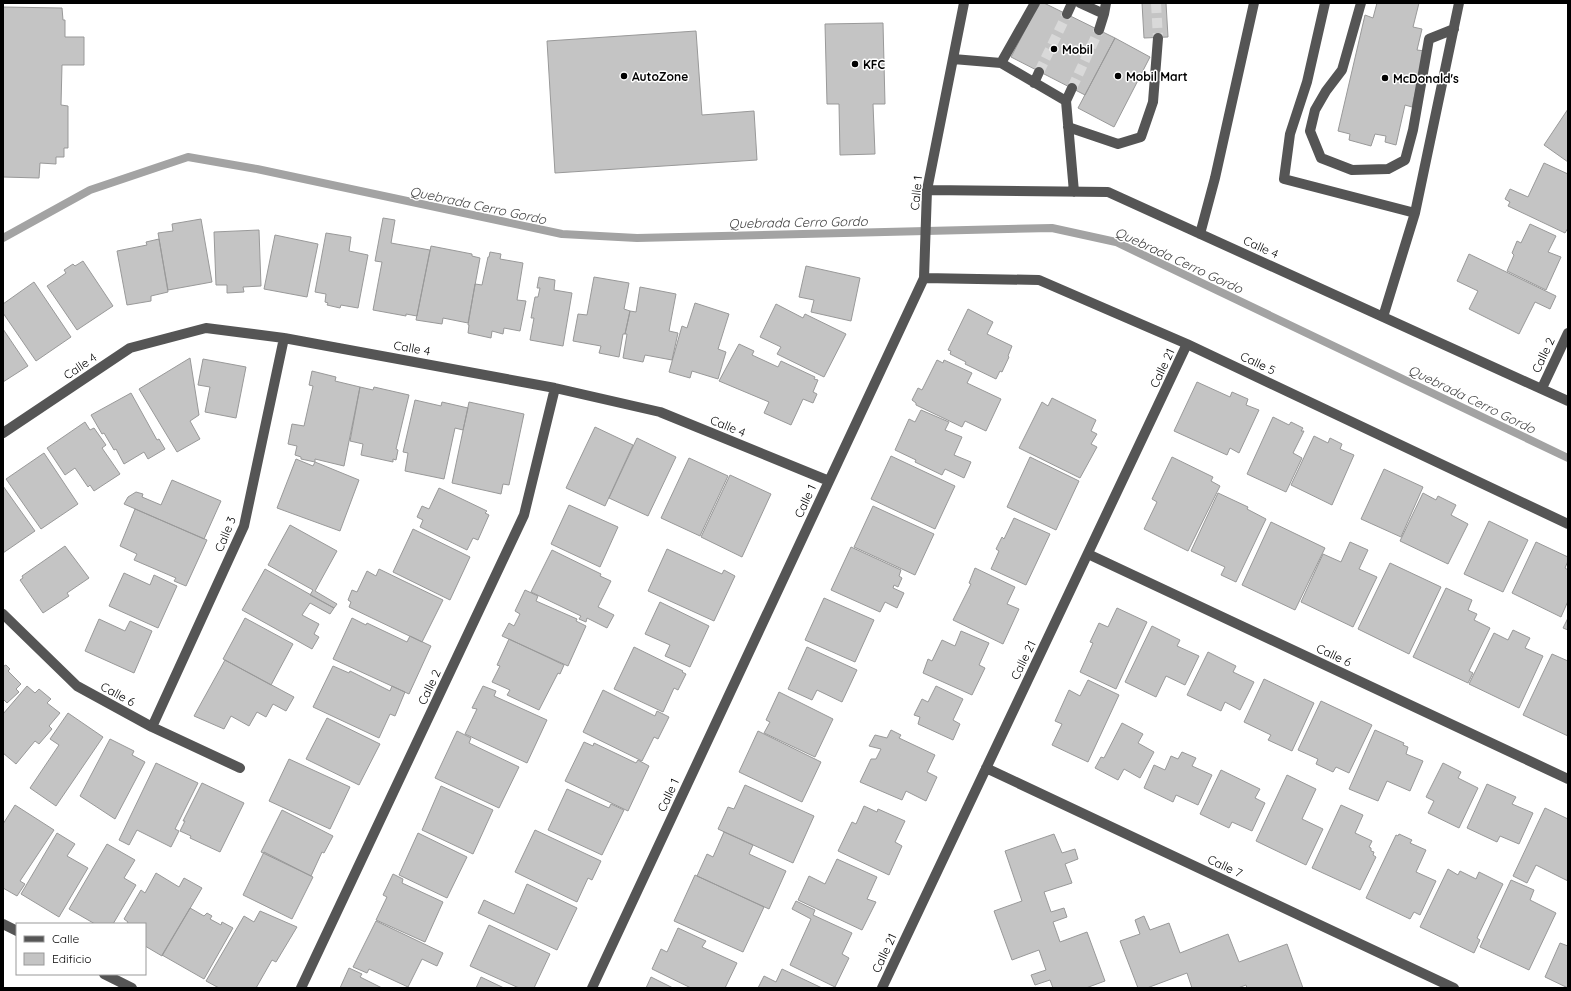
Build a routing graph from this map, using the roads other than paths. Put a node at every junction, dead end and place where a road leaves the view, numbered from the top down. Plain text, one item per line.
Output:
1 (964, 3) edge
2 (1035, 3) edge
3 (1072, 3) edge
4 (1080, 3) edge
5 (1106, 3) edge
6 (1254, 3) edge
7 (1325, 3) edge
8 (1361, 3) edge
9 (1459, 3) edge
10 (1067, 14) tunnel mouth
11 (1104, 14) junction
12 (1454, 29) junction
13 (1098, 30) tunnel mouth
14 (1158, 38) tunnel mouth
15 (953, 59) junction
16 (1001, 63) junction
17 (1040, 72) tunnel mouth
18 (1034, 83) junction
19 (1072, 88) tunnel mouth
20 (1066, 100) junction
21 (1068, 127) junction
22 (927, 190) junction
23 (1074, 192) junction
24 (1415, 213) junction
25 (1200, 234) junction
26 (924, 278) junction
27 (1383, 317) junction
28 (1568, 333) edge
29 (284, 338) junction
30 (1187, 344) junction
31 (555, 388) junction
32 (1542, 388) junction
33 (1568, 401) edge
34 (3, 433) edge
35 (829, 481) junction
36 (1568, 524) edge
37 (1088, 554) junction
38 (3, 614) edge
39 (152, 727) junction
40 (240, 768) dead end
41 (986, 768) junction
42 (1568, 780) edge
43 (3, 924) edge
44 (16, 930) edge
45 (106, 975) edge
46 (132, 988) edge
47 (301, 988) edge
48 (592, 988) edge
49 (882, 988) edge
50 (1454, 988) edge

1 - 15 street, Calle 1
2 - 16 street
3 - 10 street
4 - 11 street
5 - 11 street
6 - 25 street
7 - 24 street
8 - 12 street
9 - 12 street
11 - 13 street
12 - 24 street
14 - 21 street
15 - 16 street
15 - 22 street, Calle 1
16 - 18 street
17 - 18 street
18 - 20 street
19 - 20 street
20 - 21 street
21 - 23 street
22 - 23 street, Calle 4
22 - 26 street, Calle 1
23 - 25 street, Calle 4
24 - 27 street
25 - 27 street, Calle 4
26 - 30 street, Calle 5
26 - 35 street, Calle 1
27 - 32 street, Calle 4
28 - 32 street, Calle 2
29 - 31 street, Calle 4
29 - 34 street, Calle 4
29 - 39 street, Calle 3
30 - 36 street, Calle 5
30 - 37 street, Calle 21
31 - 35 street, Calle 4
31 - 47 street, Calle 2
32 - 33 street, Calle 4
35 - 48 street, Calle 1
37 - 41 street, Calle 21
37 - 42 street, Calle 6
38 - 39 street, Calle 6
39 - 40 street, Calle 6
41 - 49 street, Calle 21
41 - 50 street, Calle 7
43 - 44 street
45 - 46 street

